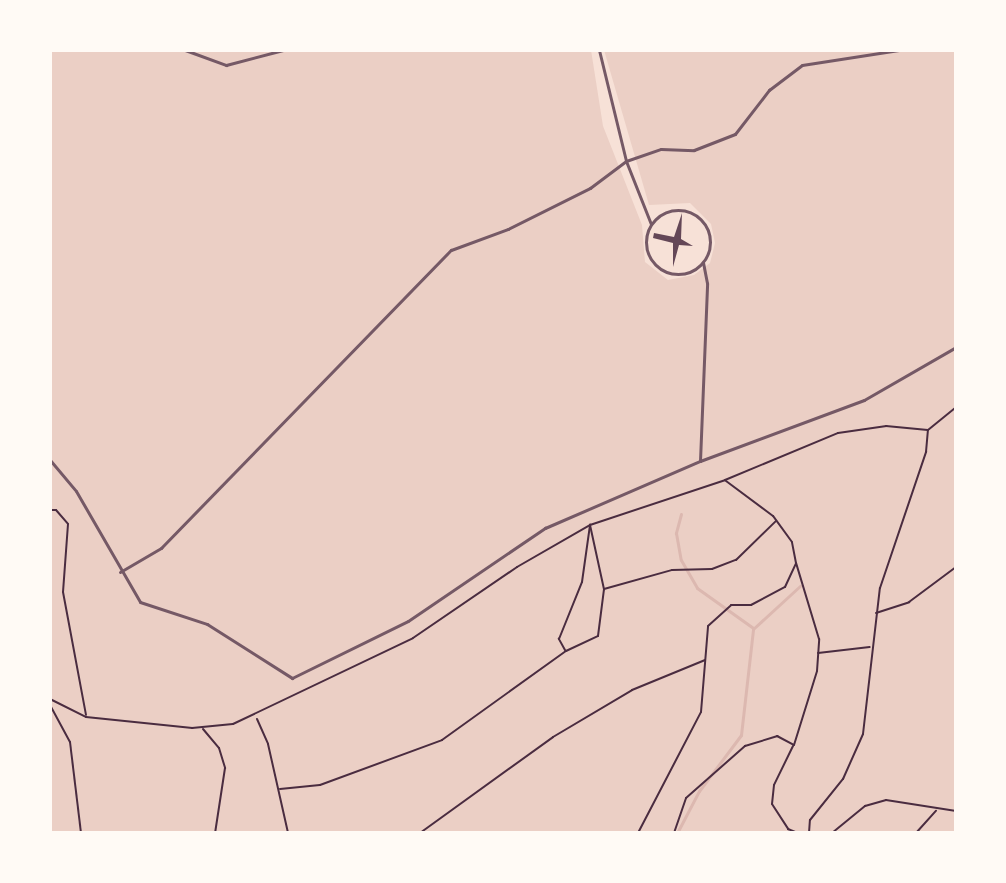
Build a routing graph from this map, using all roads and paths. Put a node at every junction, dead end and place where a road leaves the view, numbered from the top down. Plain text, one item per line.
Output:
1 (185, 50) edge
2 (283, 50) edge
3 (599, 50) edge
4 (899, 50) edge
5 (626, 161) junction
6 (651, 224) junction
7 (703, 262) junction
8 (956, 347) edge
9 (956, 407) edge
10 (928, 430) junction
11 (50, 460) edge
12 (700, 461) junction
13 (725, 480) junction
14 (50, 510) edge
15 (776, 521) junction
16 (590, 525) junction
17 (796, 563) junction
18 (956, 567) edge
19 (119, 572) junction
20 (604, 589) junction
21 (875, 613) junction
22 (872, 647) junction
23 (566, 651) junction
24 (818, 653) junction
25 (707, 659) junction
26 (50, 699) edge
27 (50, 705) edge
28 (86, 717) junction
29 (256, 717) junction
30 (202, 728) junction
31 (794, 745) junction
32 (280, 789) junction
33 (937, 811) junction
34 (956, 811) edge
35 (956, 823) edge
36 (810, 832) edge
37 (81, 833) edge
38 (215, 833) edge
39 (288, 833) edge
40 (420, 833) edge
41 (638, 833) edge
42 (674, 833) edge
43 (798, 833) edge
44 (832, 833) edge
45 (916, 833) edge
46 (955, 833) edge

1 - 2 lane
3 - 5 lane
4 - 5 lane
5 - 6 lane
5 - 19 lane
6 - 7 lane
6 - 7 lane
7 - 12 lane
8 - 12 lane
9 - 10 path
10 - 13 path
10 - 21 path
11 - 19 lane
12 - 19 lane
13 - 15 path
13 - 16 path
14 - 28 path
15 - 17 path
15 - 20 path
16 - 20 path
16 - 23 path
16 - 29 path
17 - 24 path
17 - 25 path
18 - 21 path
20 - 23 path
21 - 22 path
22 - 24 path
22 - 36 path
23 - 32 path
24 - 31 path
25 - 40 path
25 - 41 path
26 - 28 path
27 - 37 path
28 - 30 path
29 - 30 path
29 - 32 path
30 - 38 path
31 - 42 path
31 - 43 path
32 - 39 path
33 - 34 path
33 - 44 path
33 - 45 path
35 - 46 path

